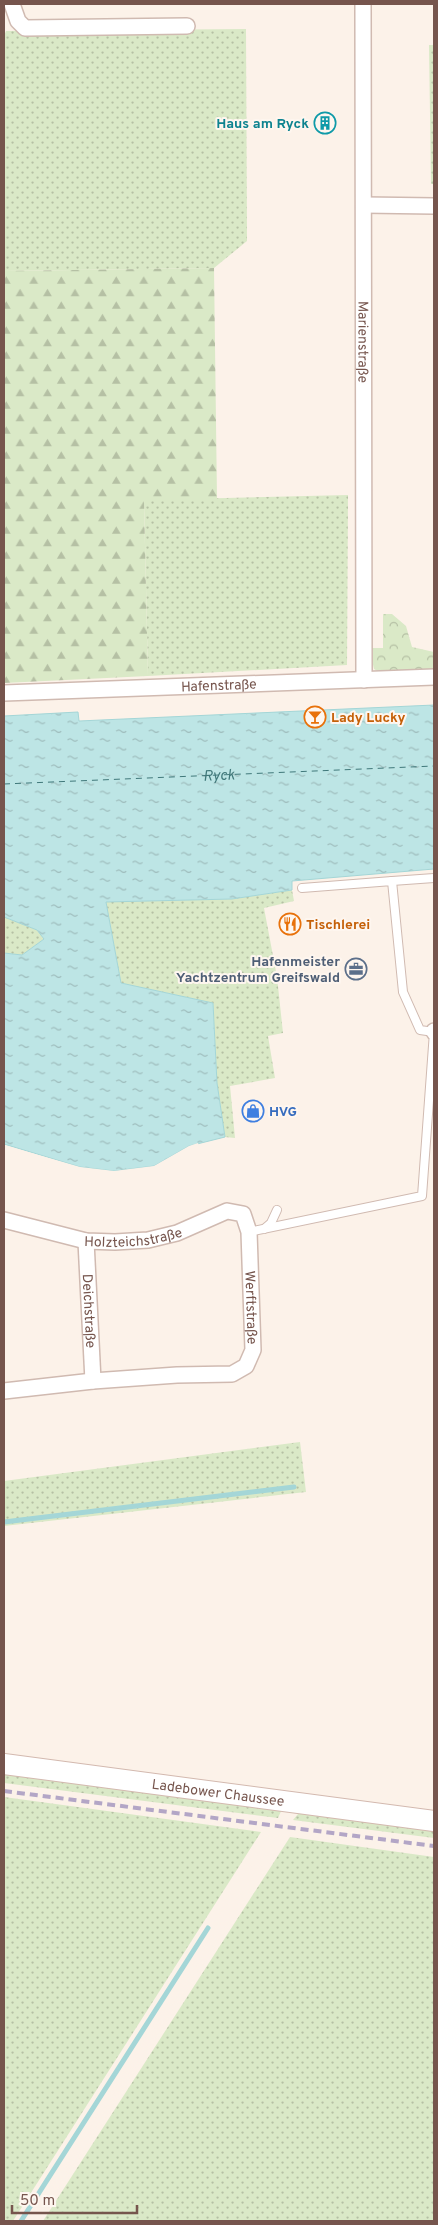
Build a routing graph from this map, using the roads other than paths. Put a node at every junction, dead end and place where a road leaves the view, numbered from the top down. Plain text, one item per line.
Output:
1 (12, 4) edge
2 (363, 4) edge
3 (187, 26) dead end
4 (364, 205) junction
5 (434, 206) edge
6 (434, 677) edge
7 (364, 680) junction
8 (4, 693) edge
9 (434, 878) edge
10 (392, 881) junction
11 (302, 888) dead end
12 (434, 1031) edge
13 (277, 1210) dead end
14 (4, 1220) edge
15 (256, 1231) junction
16 (86, 1241) junction
17 (93, 1381) junction
18 (4, 1391) edge
19 (4, 1764) edge
20 (434, 1821) edge

1 - 3 street
2 - 4 street, Marienstraße
4 - 5 street
4 - 7 street, Marienstraße
6 - 7 street, Hafenstraße
7 - 8 street, Hafenstraße
9 - 10 lane
10 - 11 lane
10 - 12 lane
12 - 15 lane
13 - 15 lane
14 - 16 street, Holzteichstraße
15 - 16 street, Holzteichstraße
15 - 17 street, Werftstraße
16 - 17 street, Deichstraße
17 - 18 street
19 - 20 street, Ladebower Chaussee

